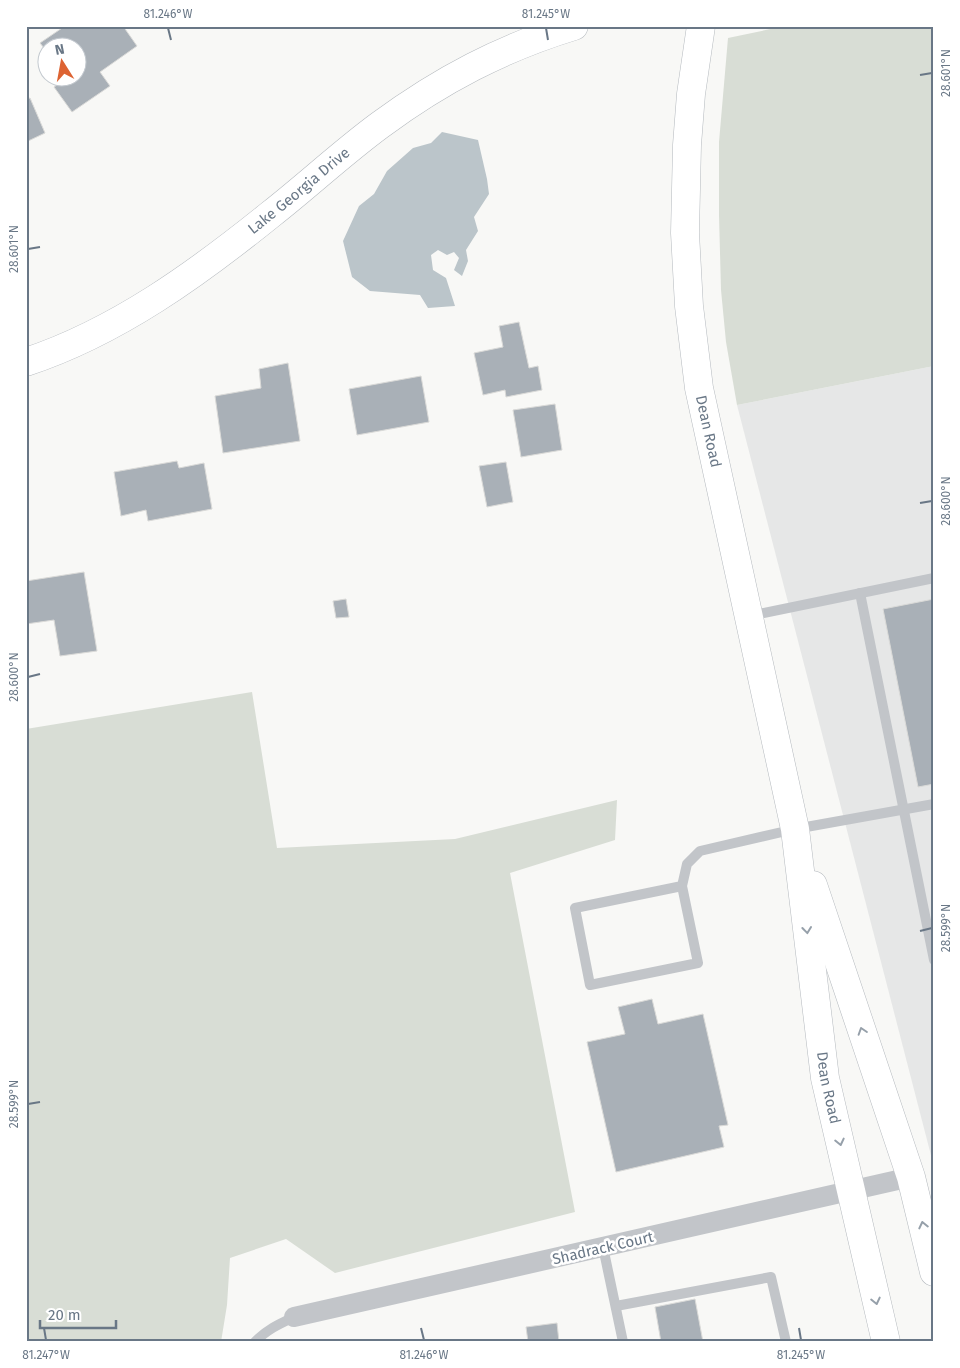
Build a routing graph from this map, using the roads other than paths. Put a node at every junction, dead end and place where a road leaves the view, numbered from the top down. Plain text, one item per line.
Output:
1 (574, 26) edge
2 (701, 26) edge
3 (26, 362) edge
4 (934, 578) edge
5 (860, 593) junction
6 (748, 616) junction
7 (934, 804) edge
8 (904, 809) junction
9 (795, 830) junction
10 (682, 886) junction
11 (934, 960) edge
12 (911, 1177) junction
13 (851, 1191) junction
14 (603, 1247) junction
15 (934, 1272) edge
16 (616, 1306) junction
17 (294, 1317) joint
18 (255, 1342) edge
19 (623, 1342) edge
20 (786, 1342) edge
21 (886, 1342) edge

1 - 3 main road, Lake Georgia Drive
2 - 6 main road, Dean Road
4 - 5 lane
5 - 6 lane
5 - 8 lane
6 - 9 main road, Dean Road
7 - 8 lane
8 - 9 lane
8 - 11 lane
9 - 10 lane
12 -> 9 main road, Dean Road
9 -> 13 main road, Dean Road
10 - 10 lane
12 - 13 street, Shadrack Court
15 -> 12 main road, Dean Road
13 - 14 street, Shadrack Court
13 -> 21 main road, Dean Road
14 - 16 lane
14 - 17 street, Shadrack Court
16 - 19 lane
16 - 20 lane
17 - 18 lane

